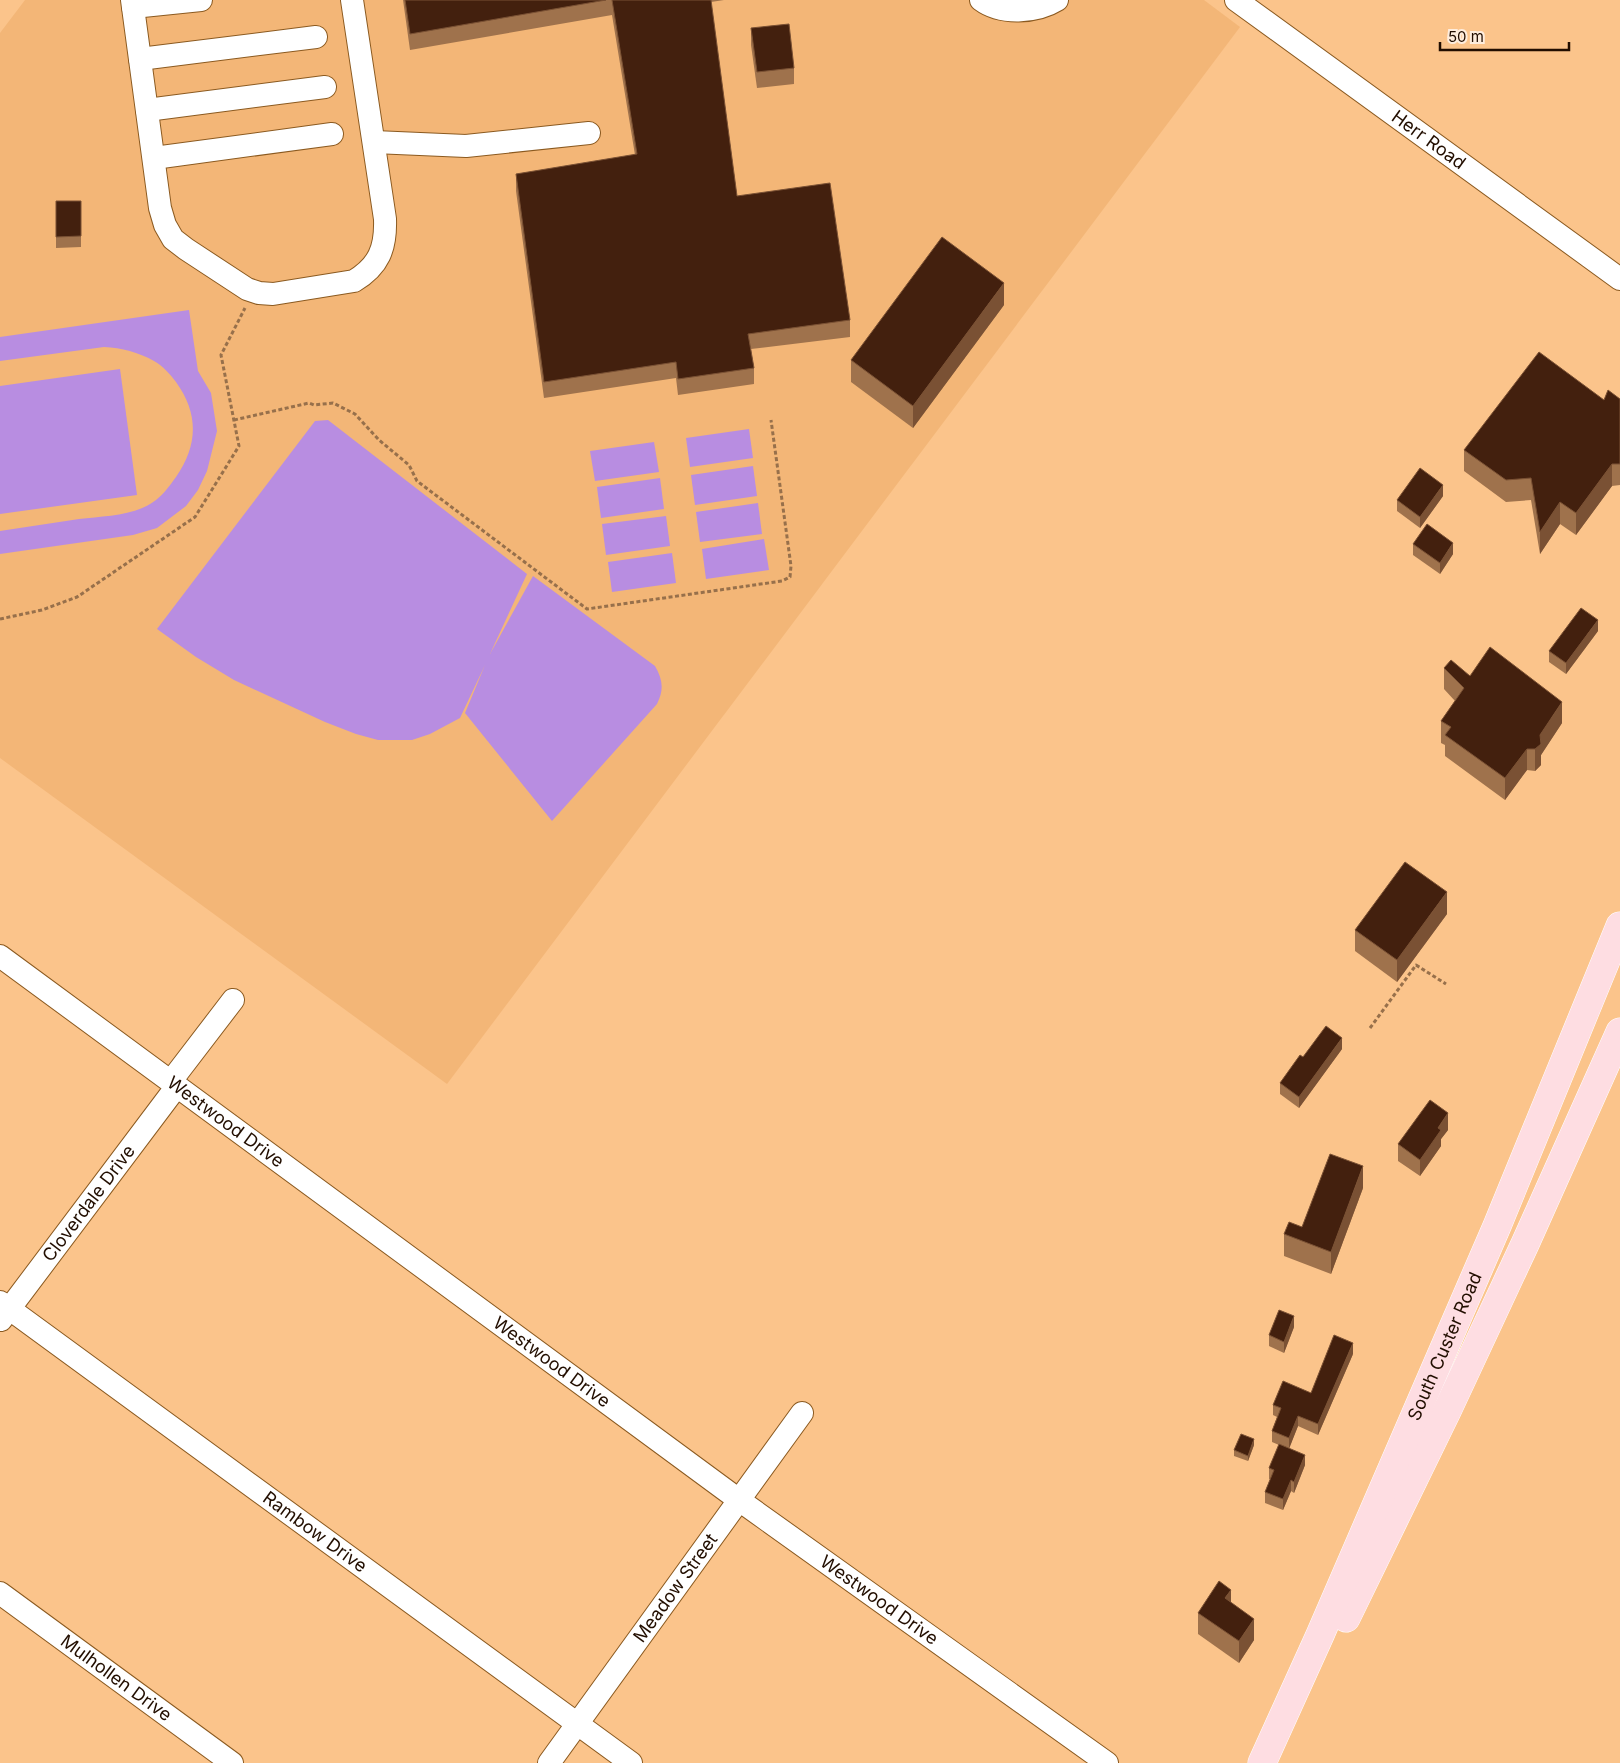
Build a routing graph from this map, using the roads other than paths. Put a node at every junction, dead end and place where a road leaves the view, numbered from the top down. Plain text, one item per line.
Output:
1 (201, 0) edge
2 (352, 0) edge
3 (981, 0) edge
4 (1057, 0) edge
5 (1236, 0) edge
6 (133, 4) edge
7 (316, 37) dead end
8 (140, 59) junction
9 (324, 87) dead end
10 (147, 110) junction
11 (589, 132) dead end
12 (332, 134) dead end
13 (374, 142) junction
14 (154, 158) junction
15 (1620, 279) edge
16 (1620, 926) edge
17 (0, 956) edge
18 (233, 1000) dead end
19 (1620, 1032) edge
20 (174, 1083) junction
21 (3, 1310) edge
22 (802, 1413) dead end
23 (739, 1500) junction
24 (0, 1592) edge
25 (578, 1724) junction
26 (232, 1763) edge
27 (549, 1763) edge
28 (631, 1763) edge
29 (1107, 1763) edge
30 (1262, 1763) edge
31 (1270, 1763) edge

1 - 6 street
2 - 13 street
3 - 4 street
5 - 15 street, Herr Road
6 - 8 street
7 - 8 street
8 - 10 street
9 - 10 street
10 - 14 street
11 - 13 street
12 - 14 street
13 - 14 street
16 - 30 main road, South Custer Road
17 - 20 street, Westwood Drive
18 - 20 street, Cloverdale Drive
19 - 31 main road, South Custer Road
20 - 21 street, Cloverdale Drive
20 - 23 street, Westwood Drive
21 - 25 street, Rambow Drive
22 - 23 street, Meadow Street
23 - 25 street, Meadow Street
23 - 29 street, Westwood Drive
24 - 26 street, Mulhollen Drive
25 - 27 street, Meadow Street
25 - 28 street, Rambow Drive

